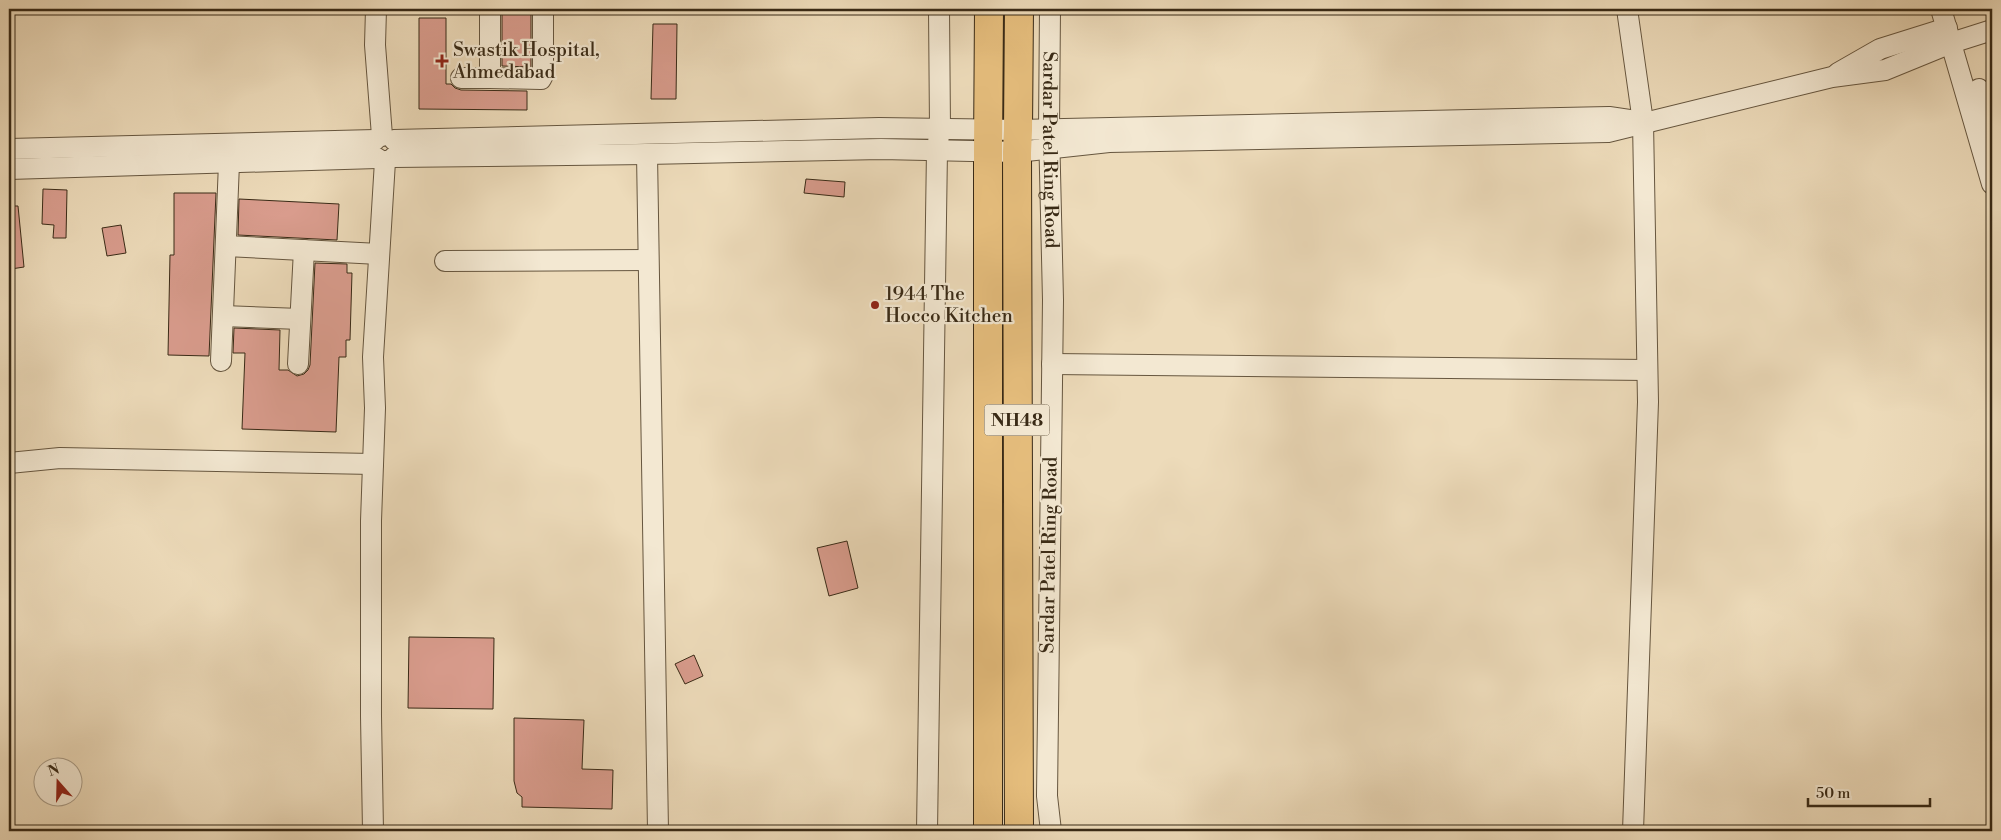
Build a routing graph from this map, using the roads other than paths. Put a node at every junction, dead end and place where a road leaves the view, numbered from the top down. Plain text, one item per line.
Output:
1 (376, 9) edge
2 (490, 9) edge
3 (543, 9) edge
4 (939, 9) edge
5 (989, 9) edge
6 (1020, 9) edge
7 (1050, 9) edge
8 (1627, 9) edge
9 (1941, 9) edge
10 (1953, 9) edge
11 (1992, 30) edge
12 (1954, 37) junction
13 (461, 78) dead end
14 (490, 78) junction
15 (1643, 122) junction
16 (940, 128) junction
17 (1992, 132) edge
18 (988, 139) junction
19 (1049, 139) junction
20 (1017, 141) junction
21 (9, 149) edge
22 (384, 149) junction
23 (938, 150) junction
24 (647, 154) junction
25 (229, 163) junction
26 (9, 169) edge
27 (1992, 184) edge
28 (226, 246) junction
29 (304, 250) junction
30 (379, 254) junction
31 (648, 260) junction
32 (444, 261) dead end
33 (223, 316) junction
34 (300, 319) junction
35 (221, 360) dead end
36 (298, 364) dead end
37 (1052, 364) junction
38 (1647, 370) junction
39 (9, 463) edge
40 (373, 464) junction
41 (373, 831) edge
42 (658, 831) edge
43 (927, 831) edge
44 (988, 831) edge
45 (1019, 831) edge
46 (1051, 831) edge
47 (1633, 831) edge

1 - 22 street
2 - 14 street
3 - 14 street
4 - 16 street
5 - 18 highway, NH48
6 - 20 highway, Sardar Patel Ring Road / NH48
7 - 19 street, Sardar Patel Ring Road
8 - 15 street
9 - 12 street
10 - 12 street
11 - 12 street
12 - 15 street
12 - 17 street
12 - 27 street
13 - 14 street
15 - 19 street
15 - 38 street
16 - 18 street
16 - 22 street
16 - 23 street
18 - 20 street
18 - 23 street
18 - 44 highway, NH48
19 - 20 street
19 - 37 street, Sardar Patel Ring Road
20 - 45 highway, Sardar Patel Ring Road / NH48
21 - 22 street
22 - 24 street
22 - 25 street
22 - 30 street
23 - 24 street
23 - 43 street
24 - 31 street
25 - 26 street
25 - 28 street
28 - 29 street
28 - 33 street
29 - 30 street
29 - 34 street
30 - 40 street
31 - 32 street
31 - 42 street
33 - 34 street
33 - 35 street
34 - 36 street
37 - 38 street
37 - 46 street, Sardar Patel Ring Road
38 - 47 street
39 - 40 street
40 - 41 street

